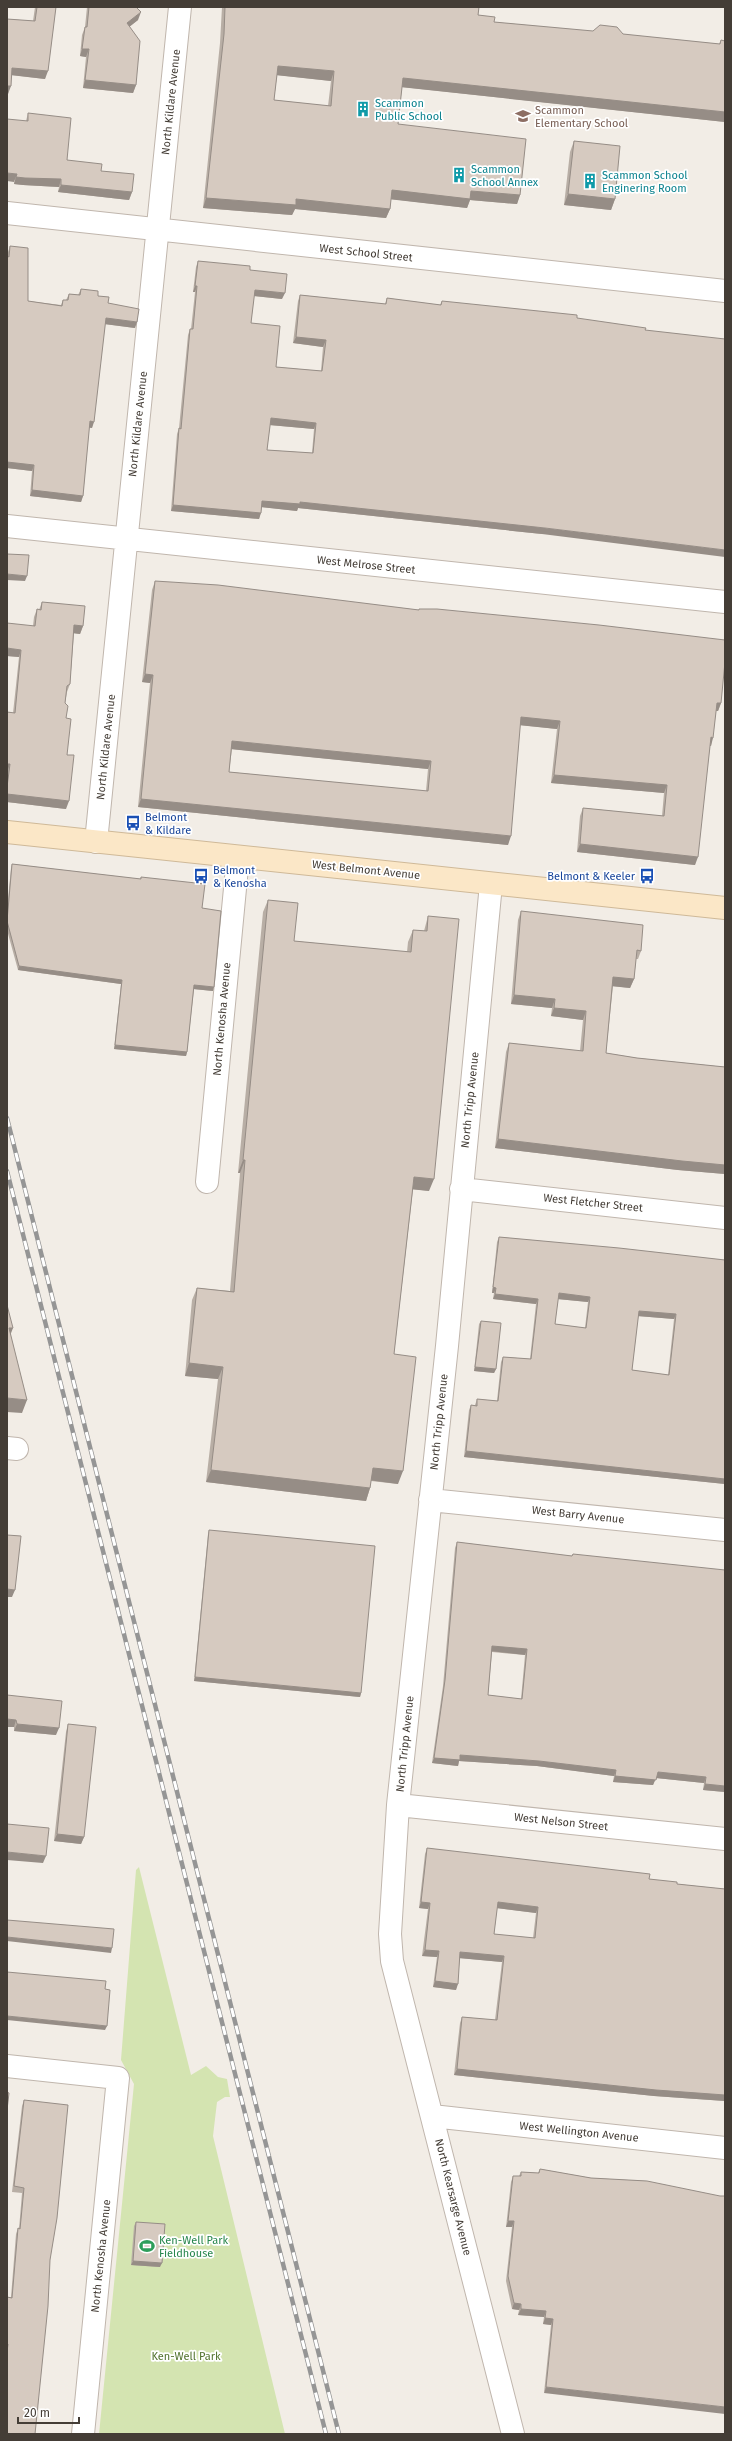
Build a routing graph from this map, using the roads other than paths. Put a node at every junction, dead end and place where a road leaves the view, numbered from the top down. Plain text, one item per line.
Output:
1 (180, 7) edge
2 (7, 213) edge
3 (158, 231) junction
4 (725, 291) edge
5 (7, 526) edge
6 (127, 540) junction
7 (725, 602) edge
8 (7, 832) edge
9 (96, 842) junction
10 (238, 857) junction
11 (491, 884) junction
12 (725, 908) edge
13 (207, 1182) dead end
14 (460, 1189) junction
15 (725, 1218) edge
16 (430, 1500) junction
17 (725, 1530) edge
18 (398, 1805) junction
19 (725, 1839) edge
20 (392, 1961) joint
21 (7, 2066) edge
22 (432, 2116) junction
23 (725, 2148) edge
24 (83, 2434) edge
25 (513, 2434) edge

1 - 3 street, North Kildare Avenue
2 - 3 street, West School Street
3 - 4 street, West School Street
3 - 6 street, North Kildare Avenue
5 - 6 street, West Melrose Street
6 - 7 street, West Melrose Street
6 - 9 street, North Kildare Avenue
8 - 9 main road, West Belmont Avenue
9 - 10 main road, West Belmont Avenue
10 - 11 main road, West Belmont Avenue
10 - 13 street, North Kenosha Avenue
11 - 12 main road, West Belmont Avenue
11 - 14 street, North Tripp Avenue
14 - 15 street, West Fletcher Street
14 - 16 street, North Tripp Avenue
16 - 17 street, West Barry Avenue
16 - 18 street, North Tripp Avenue
18 - 19 street, West Nelson Street
18 - 20 street, North Tripp Avenue
20 - 22 street, North Kearsarge Avenue
21 - 24 street, North Kenosha Avenue
22 - 23 street, West Wellington Avenue
22 - 25 street, North Kearsarge Avenue

